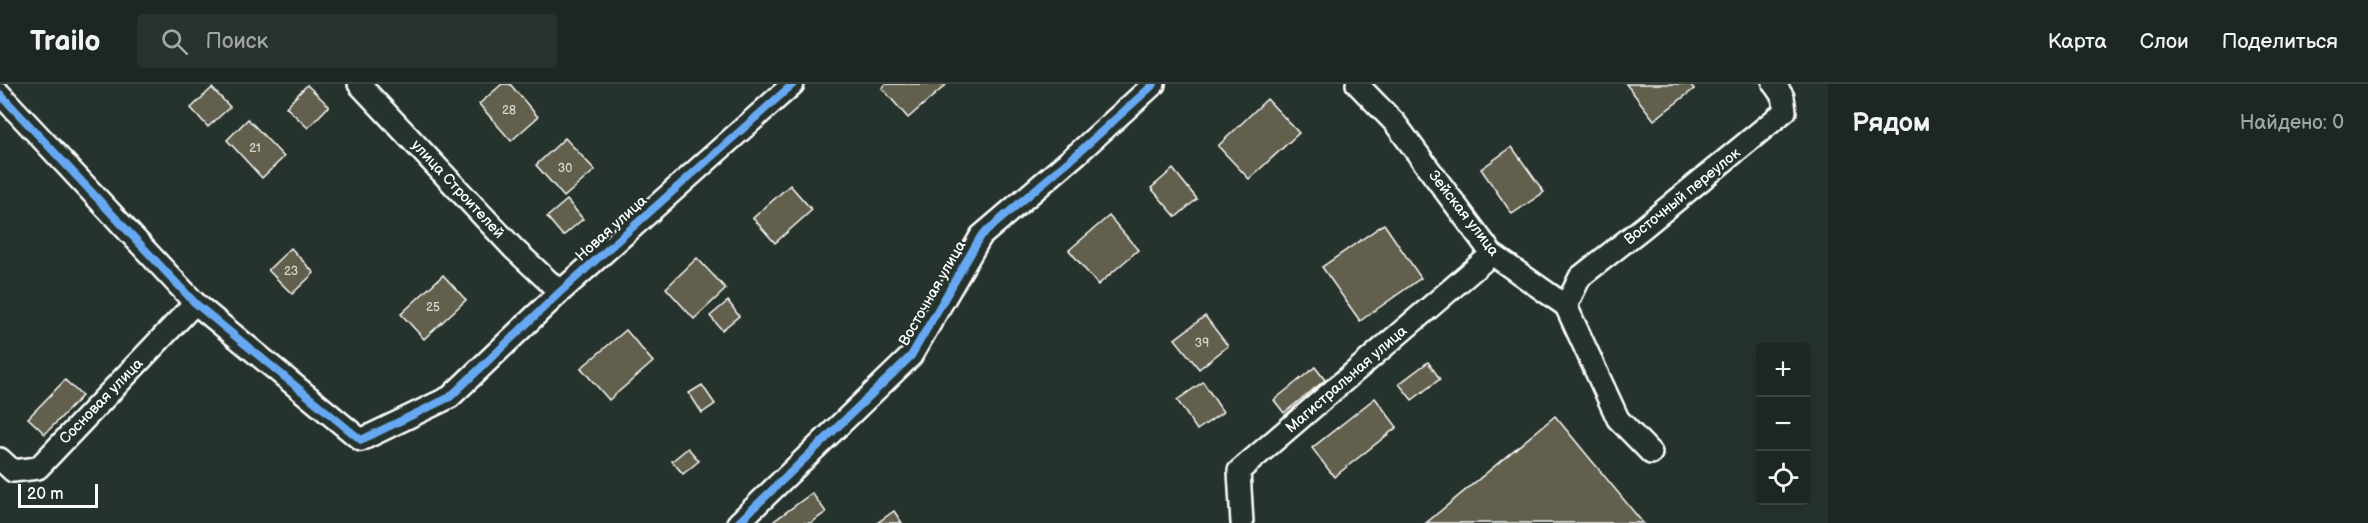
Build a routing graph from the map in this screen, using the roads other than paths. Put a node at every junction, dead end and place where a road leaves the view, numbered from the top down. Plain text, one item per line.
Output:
1 (359, 84) edge
2 (793, 84) edge
3 (1154, 84) edge
4 (1357, 84) edge
5 (1774, 84) edge
6 (0, 94) edge
7 (1492, 254) junction
8 (560, 292) junction
9 (195, 303) junction
10 (1566, 306) junction
11 (1651, 453) dead end
12 (0, 459) edge
13 (738, 523) edge
14 (1242, 523) edge

1 - 8 street, улица Строителей
2 - 8 street, Новая улица
3 - 13 street, Восточная улица
4 - 7 street, Зейская улица
5 - 10 street, Восточный переулок
6 - 9 street
7 - 10 street, Зейская улица
7 - 14 street, Магистральная улица
8 - 9 street, Новая улица
9 - 12 street, Сосновая улица
10 - 11 street

